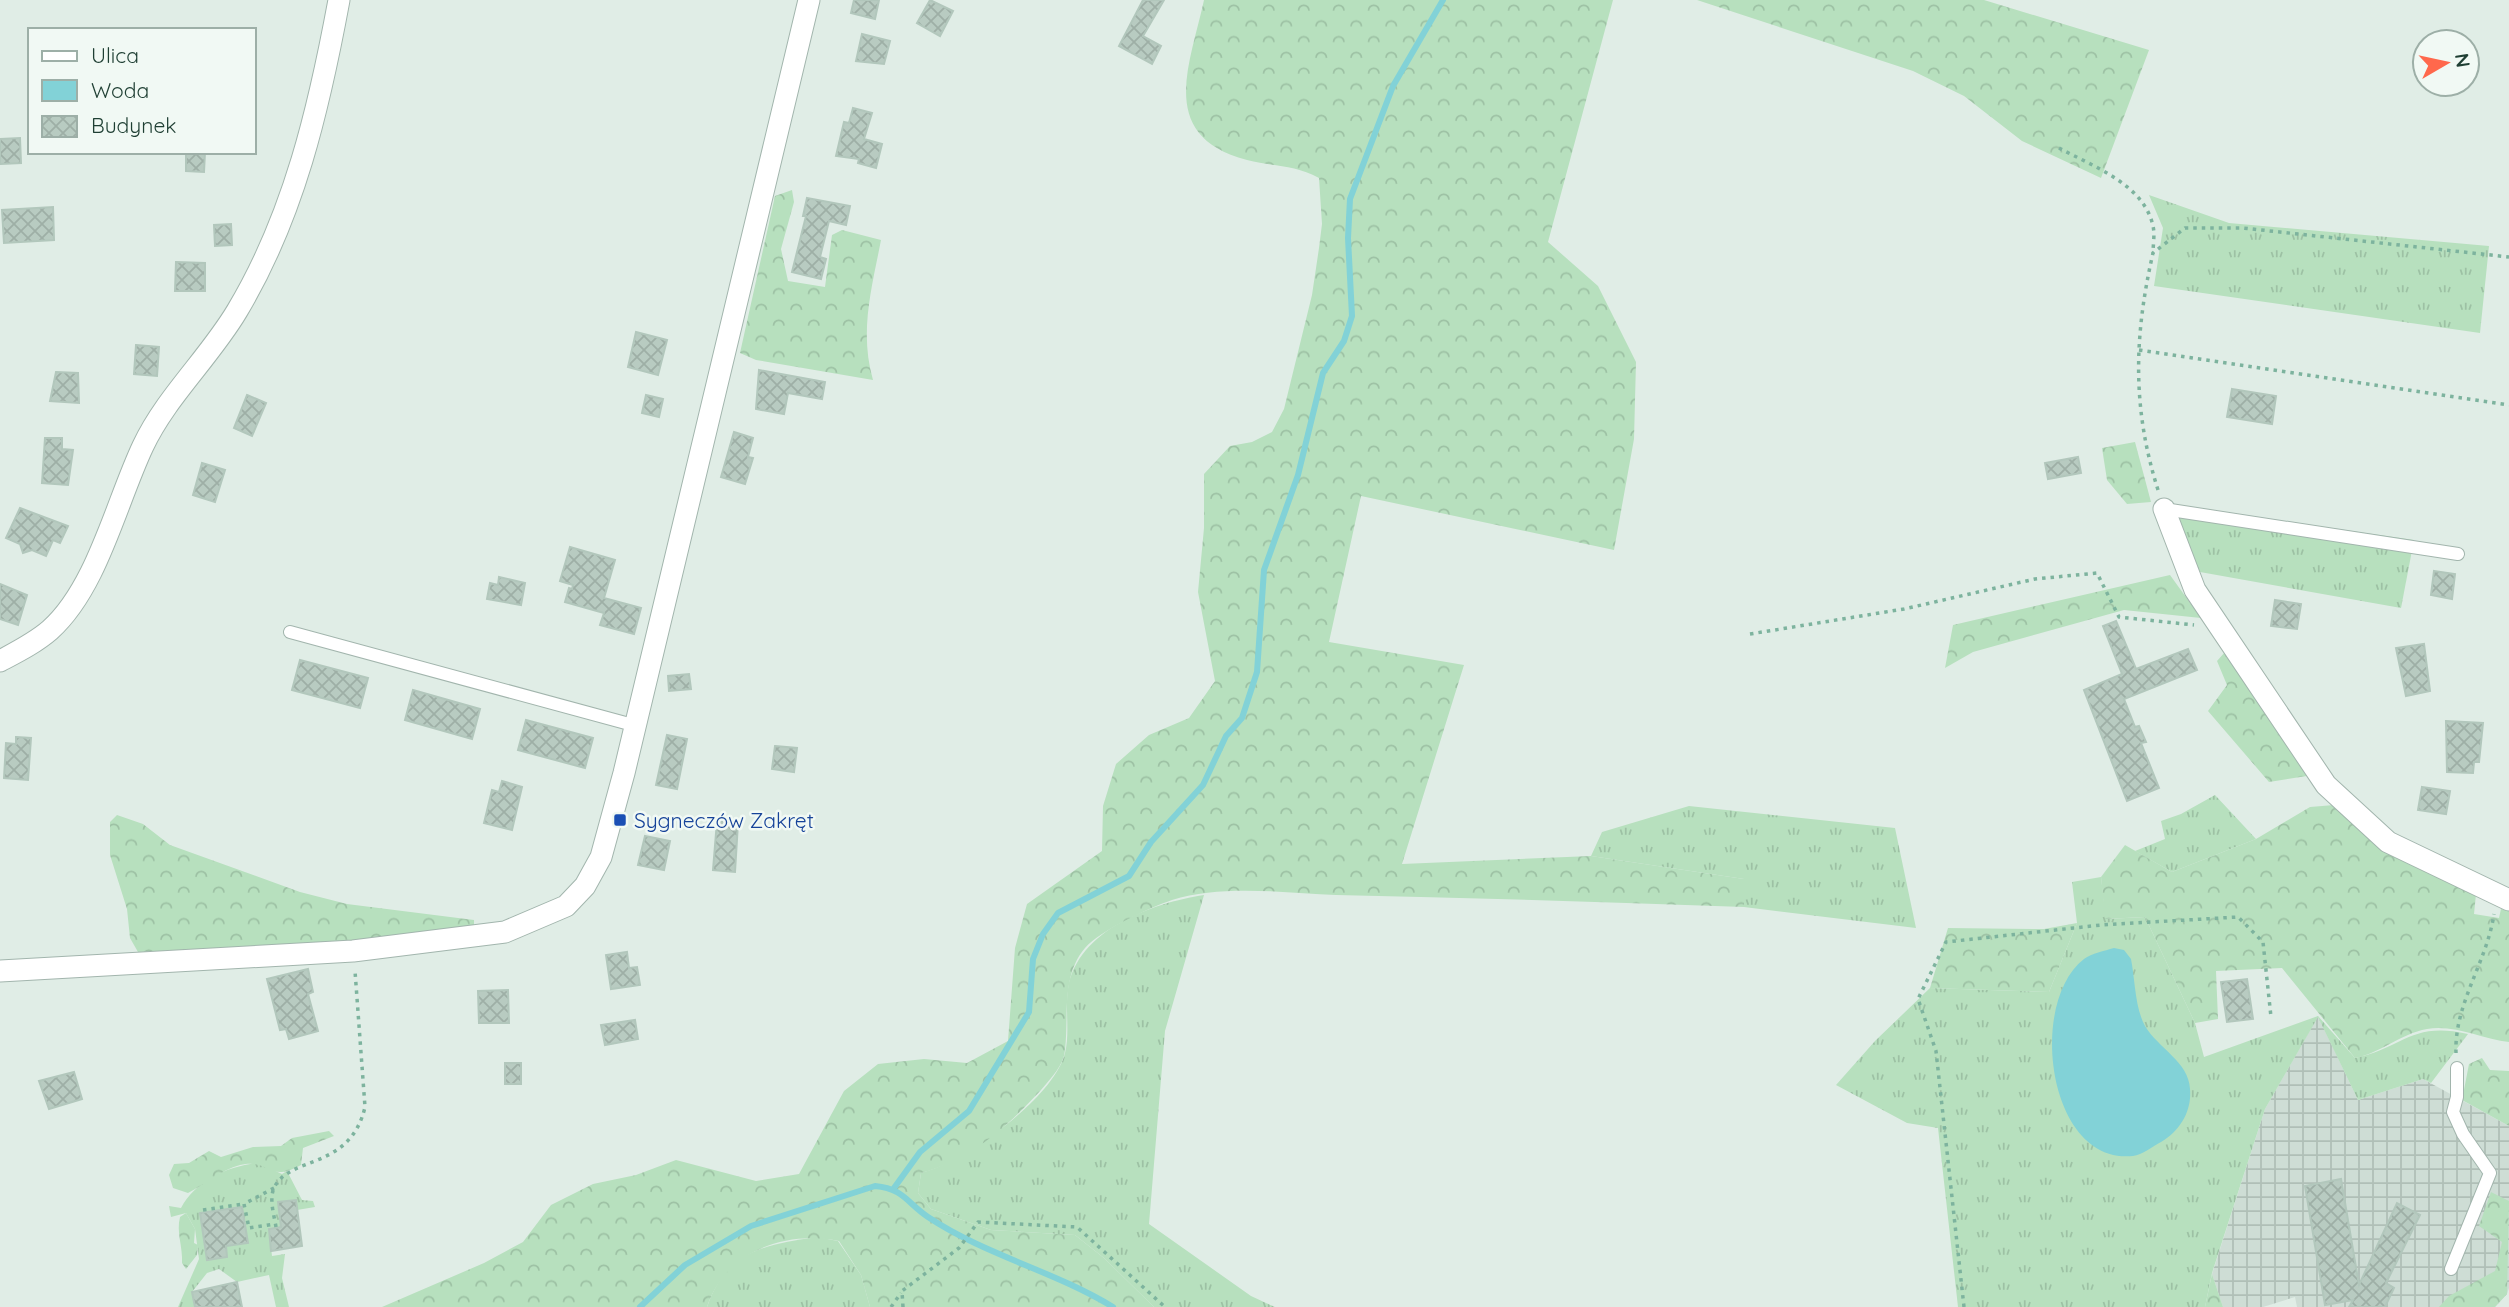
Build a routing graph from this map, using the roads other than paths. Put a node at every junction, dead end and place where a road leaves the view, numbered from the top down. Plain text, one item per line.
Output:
1 (339, 0) edge
2 (810, 0) edge
3 (2164, 509) joint
4 (2458, 554) dead end
5 (290, 632) dead end
6 (0, 661) edge
7 (633, 725) junction
8 (2503, 897) edge
9 (0, 971) edge
10 (2457, 1068) road end
11 (2451, 1269) dead end

1 - 6 street
2 - 7 street
3 - 4 lane
3 - 8 street
5 - 7 lane
7 - 9 street
10 - 11 lane

